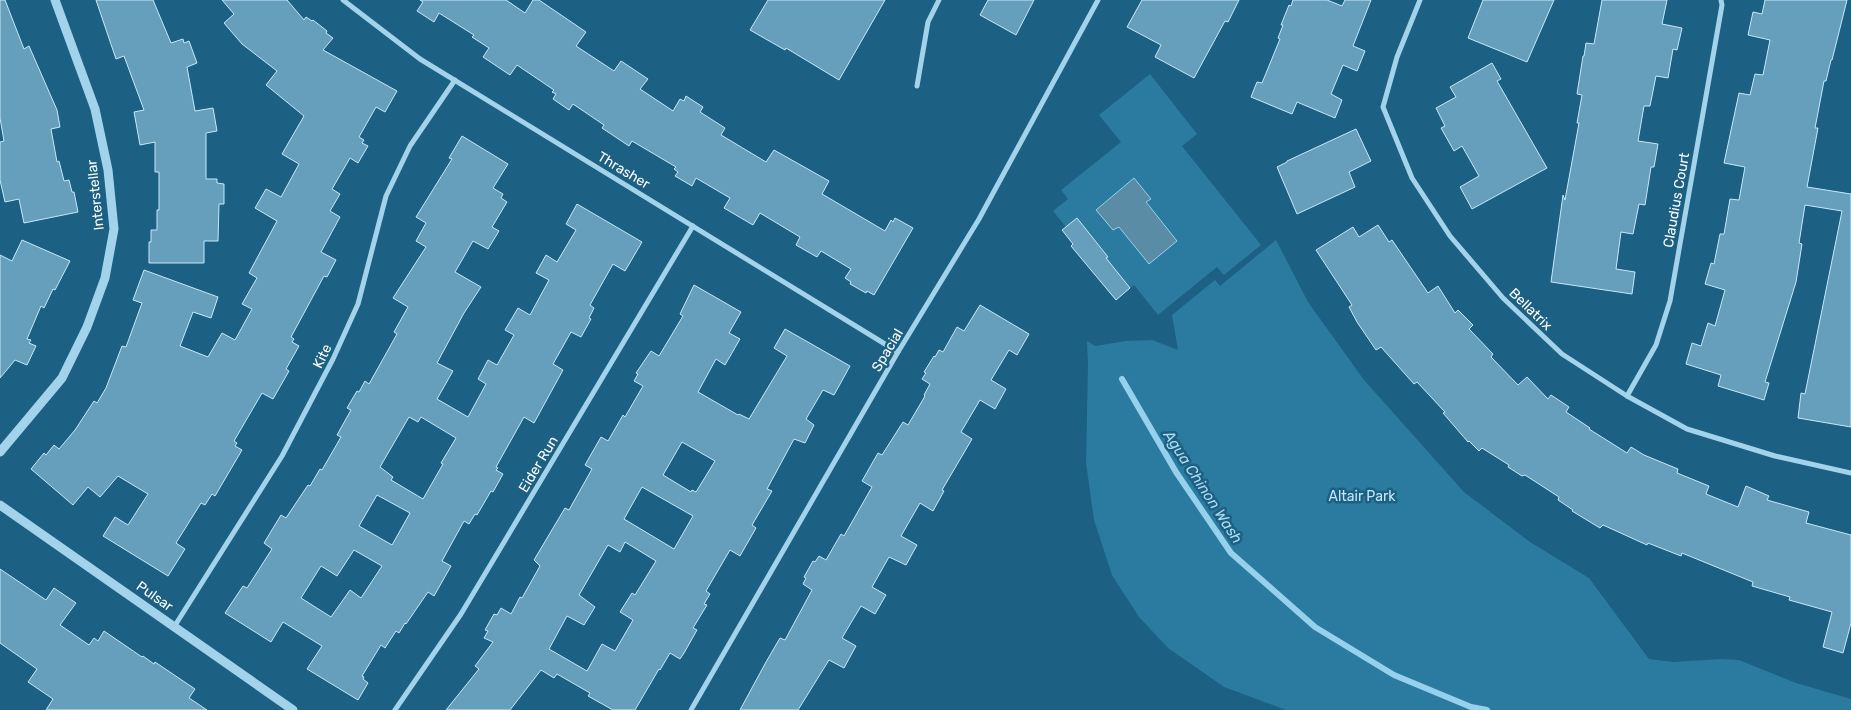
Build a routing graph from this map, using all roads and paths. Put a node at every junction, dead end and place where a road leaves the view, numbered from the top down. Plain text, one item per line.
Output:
1 (55, 0) edge
2 (343, 0) edge
3 (939, 0) edge
4 (1098, 0) edge
5 (1420, 0) edge
6 (1721, 0) edge
7 (455, 80) junction
8 (917, 86) dead end
9 (693, 226) junction
10 (898, 352) junction
11 (1627, 396) junction
12 (0, 452) edge
13 (1851, 473) edge
14 (0, 505) edge
15 (174, 627) junction
16 (293, 710) edge
17 (395, 710) edge
18 (691, 710) edge

1 - 12 street, Interstellar
2 - 7 street, Thrasher
3 - 8 street
4 - 10 street, Spacial
5 - 11 street, Bellatrix
6 - 11 street, Claudius Court
7 - 9 street, Thrasher
7 - 15 street, Kite
9 - 10 street, Thrasher
9 - 17 street, Eider Run
10 - 18 street, Spacial
11 - 13 street, Bellatrix
14 - 15 street, Pulsar
15 - 16 street, Pulsar

